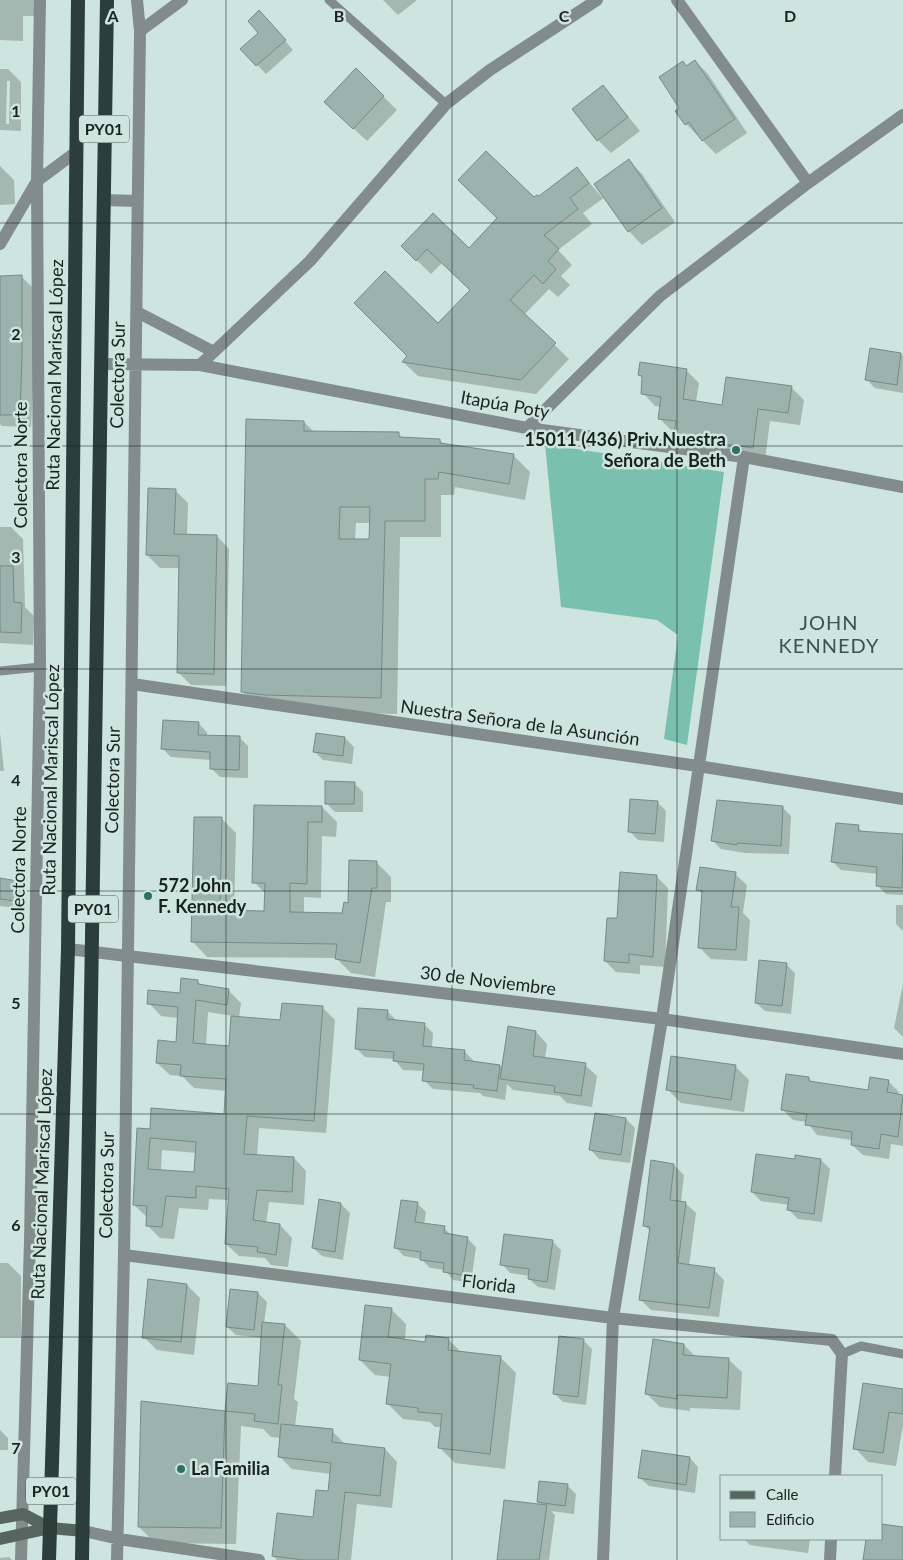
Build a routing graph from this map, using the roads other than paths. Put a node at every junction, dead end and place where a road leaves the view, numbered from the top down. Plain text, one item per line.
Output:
1 (40, 0) edge
2 (78, 0) edge
3 (107, 0) edge
4 (137, 0) edge
5 (182, 0) edge
6 (330, 0) edge
7 (597, 0) edge
8 (677, 0) edge
9 (140, 31) junction
10 (446, 104) junction
11 (903, 115) edge
12 (76, 152) junction
13 (38, 181) junction
14 (808, 183) junction
15 (103, 200) junction
16 (137, 201) junction
17 (0, 244) edge
18 (137, 312) junction
19 (214, 352) junction
20 (136, 362) junction
21 (101, 364) junction
22 (200, 365) junction
23 (527, 428) junction
24 (744, 457) junction
25 (903, 487) edge
26 (40, 667) junction
27 (0, 671) edge
28 (132, 684) junction
29 (698, 766) junction
30 (903, 799) edge
31 (68, 949) junction
32 (92, 952) junction
33 (128, 957) junction
34 (662, 1019) junction
35 (903, 1054) edge
36 (124, 1255) junction
37 (614, 1318) junction
38 (842, 1354) junction
39 (903, 1354) edge
40 (835, 1475) edge
41 (23, 1514) junction
42 (0, 1518) edge
43 (50, 1528) junction
44 (84, 1531) junction
45 (22, 1534) junction
46 (0, 1539) edge
47 (118, 1539) junction
48 (831, 1540) edge
49 (21, 1560) edge
50 (49, 1560) edge
51 (82, 1560) edge
52 (117, 1560) edge
53 (259, 1560) edge
54 (603, 1560) edge
55 (830, 1560) edge

1 - 13 street, Colectora Norte
2 - 12 highway, Ruta Nacional Mariscal López / PY01
3 - 15 highway, PY01
4 - 9 street, Colectora Sur
5 - 9 street
6 - 10 lane
7 - 10 street
8 - 14 street
9 - 16 street, Colectora Sur
10 - 19 street
11 - 14 street
12 - 13 street
12 - 31 highway, Ruta Nacional Mariscal López / PY01
13 - 17 street
13 - 26 street, Colectora Norte
14 - 23 street
15 - 16 street
15 - 21 highway, PY01
16 - 18 street, Colectora Sur
18 - 19 street
18 - 20 street, Colectora Sur
19 - 22 street
20 - 21 street, Itapúa Poty
20 - 22 street, Itapúa Poty
20 - 28 street, Colectora Sur
21 - 32 highway, PY01
22 - 23 street, Itapúa Poty
23 - 24 street, Itapúa Poty
24 - 25 street, Itapúa Poty
24 - 29 street
26 - 27 lane
26 - 41 street, Colectora Norte
28 - 29 street, Nuestra Señora de la Asunción
28 - 33 street, Colectora Sur
29 - 30 street, Nuestra Señora de la Asunción
29 - 34 street
31 - 32 street, 30 de Noviembre
31 - 43 highway, Ruta Nacional Mariscal López / PY01
32 - 33 street, 30 de Noviembre
32 - 44 highway, PY01
33 - 34 street, 30 de Noviembre
33 - 36 street, Colectora Sur
34 - 35 street, 30 de Noviembre
34 - 37 street
36 - 37 street, Florida
36 - 47 street, Colectora Sur
37 - 38 street, Florida
37 - 54 street
38 - 39 lane
38 - 40 street
41 - 42 main road
41 - 43 main road
41 - 45 street, Colectora Norte
43 - 44 main road
43 - 45 main road
43 - 50 highway, Ruta Nacional Mariscal López / PY01
44 - 47 street
44 - 51 highway, PY01
45 - 46 main road
45 - 49 street, Colectora Norte
47 - 52 street, Colectora Sur
47 - 53 street
48 - 55 street

